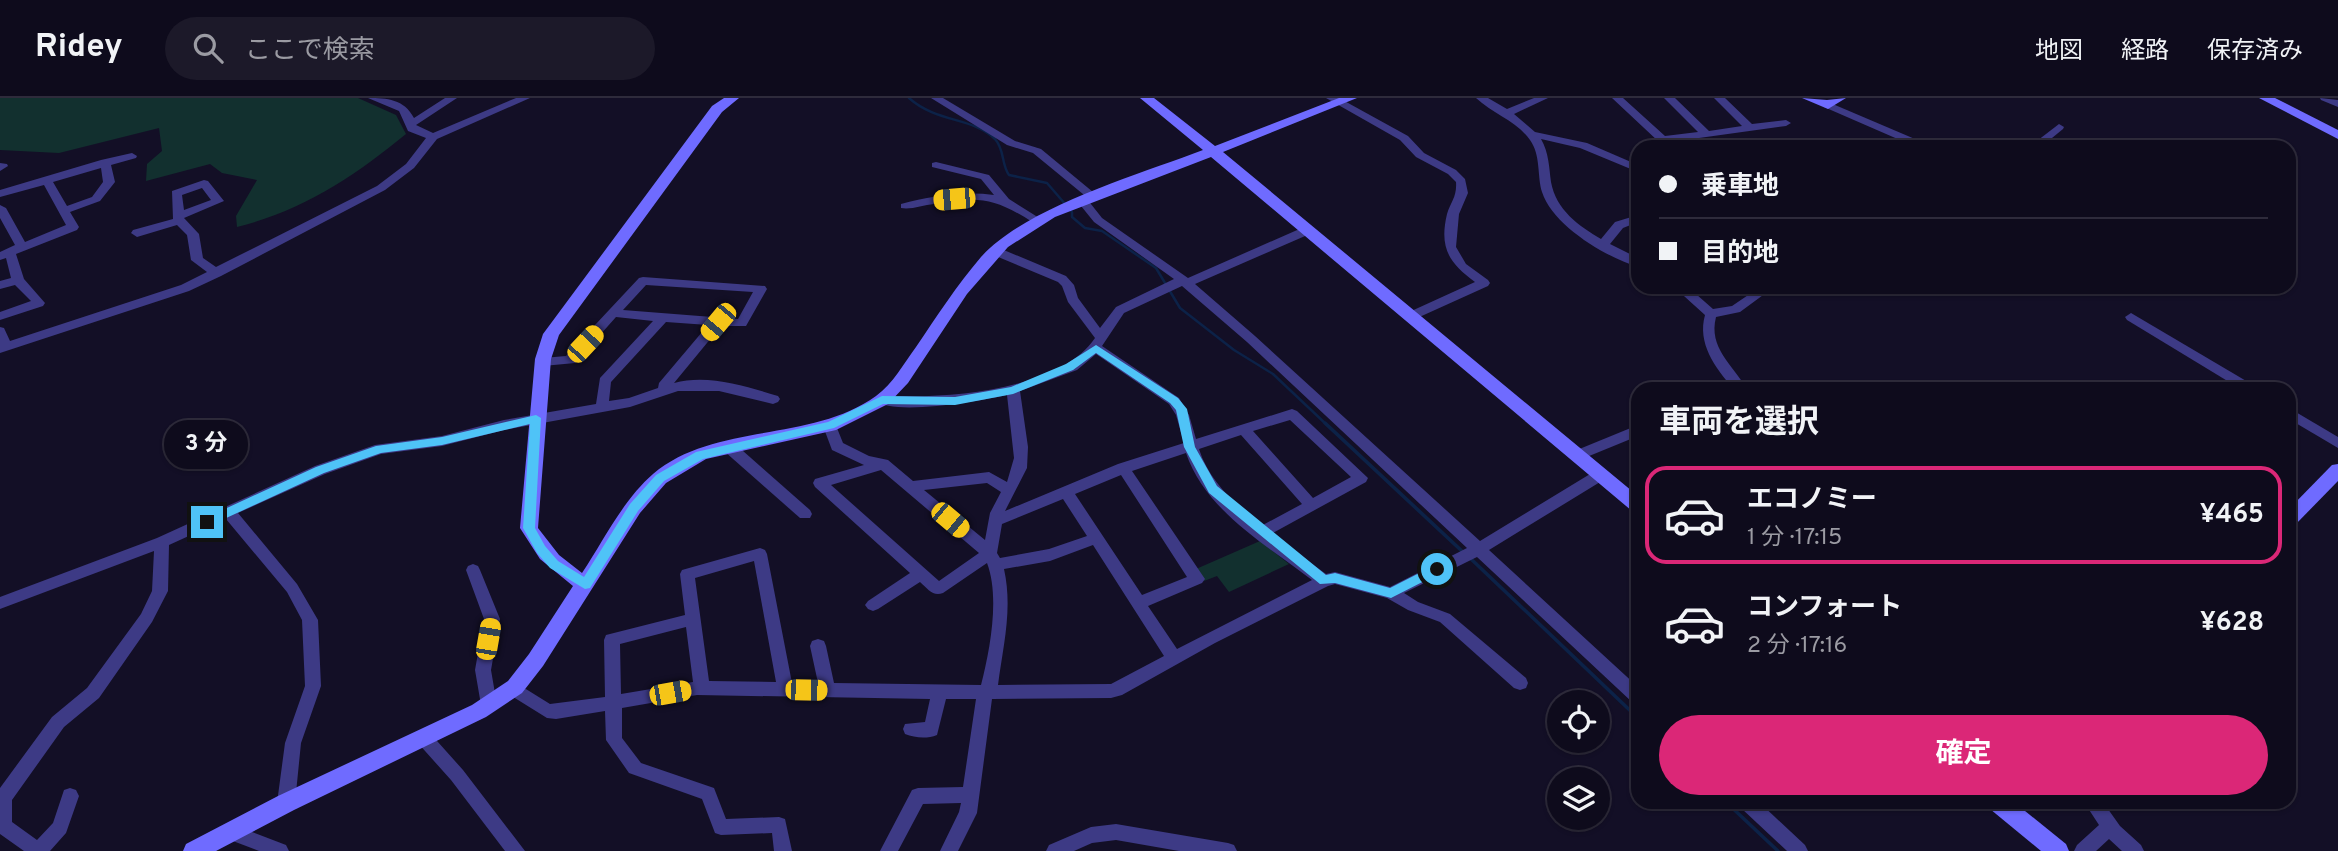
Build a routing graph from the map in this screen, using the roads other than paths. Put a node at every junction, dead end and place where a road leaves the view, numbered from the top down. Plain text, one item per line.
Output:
1 (373, 98) edge
2 (452, 98) edge
3 (525, 98) edge
4 (733, 98) edge
5 (936, 98) edge
6 (1146, 98) edge
7 (1481, 98) edge
8 (1543, 98) edge
9 (1618, 98) edge
10 (1669, 98) edge
11 (1719, 98) edge
12 (1808, 98) edge
13 (2265, 98) edge
14 (2325, 98) edge
15 (1340, 99) edge
16 (1834, 102) edge
17 (2338, 104) edge
18 (1505, 114) junction
19 (1786, 123) dead end
20 (411, 124) junction
21 (2059, 127) dead end
22 (1750, 128) junction
23 (1530, 134) junction
24 (1706, 134) junction
25 (2338, 135) edge
26 (433, 137) junction
27 (1911, 140) edge
28 (2043, 140) edge
29 (1213, 151) junction
30 (132, 156) dead end
31 (105, 162) junction
32 (936, 165) dead end
33 (1631, 166) edge
34 (46, 179) junction
35 (0, 194) edge
36 (927, 201) junction
37 (1005, 201) junction
38 (1079, 203) junction
39 (892, 205) dead end
40 (905, 206) dead end
41 (0, 208) edge
42 (66, 210) junction
43 (1038, 221) junction
44 (1631, 221) edge
45 (1308, 230) junction
46 (137, 233) dead end
47 (1603, 244) junction
48 (995, 251) junction
49 (11, 252) edge
50 (1631, 259) edge
51 (217, 273) junction
52 (19, 280) junction
53 (1185, 281) junction
54 (0, 285) edge
55 (1689, 294) edge
56 (1758, 294) edge
57 (614, 313) junction
58 (1711, 314) junction
59 (0, 316) edge
60 (1411, 316) junction
61 (2131, 317) dead end
62 (662, 318) junction
63 (718, 322) junction
64 (0, 331) edge
65 (1099, 343) junction
66 (3, 348) edge
67 (543, 362) junction
68 (1734, 382) edge
69 (2238, 382) edge
70 (665, 390) junction
71 (1013, 390) junction
72 (773, 399) dead end
73 (882, 400) junction
74 (602, 407) junction
75 (2296, 417) edge
76 (536, 418) junction
77 (831, 426) junction
78 (1245, 431) junction
79 (1631, 433) edge
80 (2338, 443) edge
81 (729, 447) junction
82 (1189, 447) junction
83 (1577, 456) junction
84 (883, 464) junction
85 (1123, 468) junction
86 (2338, 470) edge
87 (1600, 475) junction
88 (909, 486) junction
89 (1008, 490) junction
90 (1066, 492) junction
91 (1631, 500) edge
92 (1311, 505) junction
93 (229, 512) junction
94 (2296, 513) edge
95 (805, 514) dead end
96 (995, 521) junction
97 (1262, 532) junction
98 (1096, 538) junction
99 (162, 542) junction
100 (1476, 550) junction
101 (993, 559) junction
102 (473, 570) dead end
103 (921, 574) junction
104 (1324, 581) junction
105 (585, 584) junction
106 (1391, 593) junction
107 (0, 603) edge
108 (1139, 603) junction
109 (873, 605) dead end
110 (692, 619) junction
111 (818, 646) dead end
112 (1175, 659) junction
113 (1520, 682) dead end
114 (513, 688) junction
115 (702, 688) junction
116 (785, 689) junction
117 (827, 690) junction
118 (1631, 691) edge
119 (940, 692) junction
120 (985, 693) junction
121 (615, 703) junction
122 (489, 705) junction
123 (911, 729) dead end
124 (423, 737) junction
125 (970, 795) junction
126 (70, 796) dead end
127 (286, 803) junction
128 (1754, 809) edge
129 (2007, 809) edge
130 (2098, 809) edge
131 (2110, 827) junction
132 (230, 832) junction
133 (24, 848) edge
134 (194, 851) edge
135 (280, 851) edge
136 (516, 851) edge
137 (783, 851) edge
138 (889, 851) edge
139 (949, 851) edge
140 (1055, 851) edge
141 (1228, 851) edge
142 (1799, 851) edge
143 (2058, 851) edge
144 (2083, 851) edge
145 (2135, 851) edge

1 - 20 street
2 - 20 street
3 - 26 street
4 - 67 street
5 - 38 street
6 - 29 street
7 - 18 street
8 - 18 street
9 - 24 street
10 - 24 street
11 - 22 street
12 - 16 street
13 - 25 street
14 - 17 street
15 - 29 street
15 - 60 street
16 - 27 street
18 - 23 street
19 - 22 street
20 - 26 street
21 - 28 street
22 - 24 street
23 - 33 street
23 - 47 street
26 - 51 street
29 - 38 street
29 - 45 street
30 - 31 street
31 - 34 street
31 - 42 street
32 - 37 street
34 - 35 street
34 - 42 street
36 - 37 street
36 - 39 street
36 - 40 street
37 - 43 street
38 - 43 street
38 - 53 street
41 - 49 street
42 - 49 street
43 - 48 street
44 - 47 street
45 - 53 street
45 - 60 street
46 - 51 street
47 - 50 street
48 - 65 street
48 - 73 street
49 - 52 street
51 - 66 street
52 - 54 street
52 - 59 street
53 - 65 street
53 - 100 street
55 - 58 street
56 - 58 street
57 - 62 street
57 - 63 street
57 - 67 street
58 - 68 street
60 - 83 street
61 - 69 street
62 - 63 street
62 - 74 street
63 - 70 street
64 - 66 street
65 - 71 street
65 - 82 street
67 - 76 street
70 - 72 street
70 - 74 street
71 - 73 street
71 - 89 street
73 - 77 street
74 - 76 street
75 - 80 street
76 - 93 street
76 - 105 street
77 - 81 street
77 - 84 street
78 - 82 street
78 - 92 street
78 - 92 street
79 - 83 street
81 - 95 street
81 - 105 street
82 - 85 street
82 - 97 street
83 - 87 street
84 - 88 street
84 - 103 street
85 - 90 street
85 - 108 street
86 - 94 street
87 - 91 street
87 - 100 street
88 - 89 street
88 - 101 street
89 - 96 street
90 - 96 street
90 - 98 street
92 - 97 street
93 - 99 street
93 - 127 street
96 - 101 street
97 - 104 street
98 - 101 street
98 - 108 street
99 - 107 street
99 - 133 street
100 - 106 street
100 - 118 street
101 - 103 street
101 - 120 street
102 - 122 street
103 - 109 street
104 - 106 street
104 - 112 street
105 - 114 street
106 - 113 street
108 - 112 street
110 - 115 street
110 - 116 street
110 - 121 street
111 - 117 street
112 - 120 street
114 - 121 street
114 - 122 street
115 - 116 street
115 - 121 street
116 - 117 street
117 - 119 street
119 - 120 street
119 - 123 street
120 - 125 street
121 - 137 street
122 - 124 street
124 - 127 street
124 - 136 street
125 - 138 street
125 - 139 street
126 - 133 street
127 - 132 street
128 - 142 street
129 - 143 street
130 - 131 street
131 - 144 street
131 - 145 street
132 - 134 street
132 - 135 street
140 - 141 street

